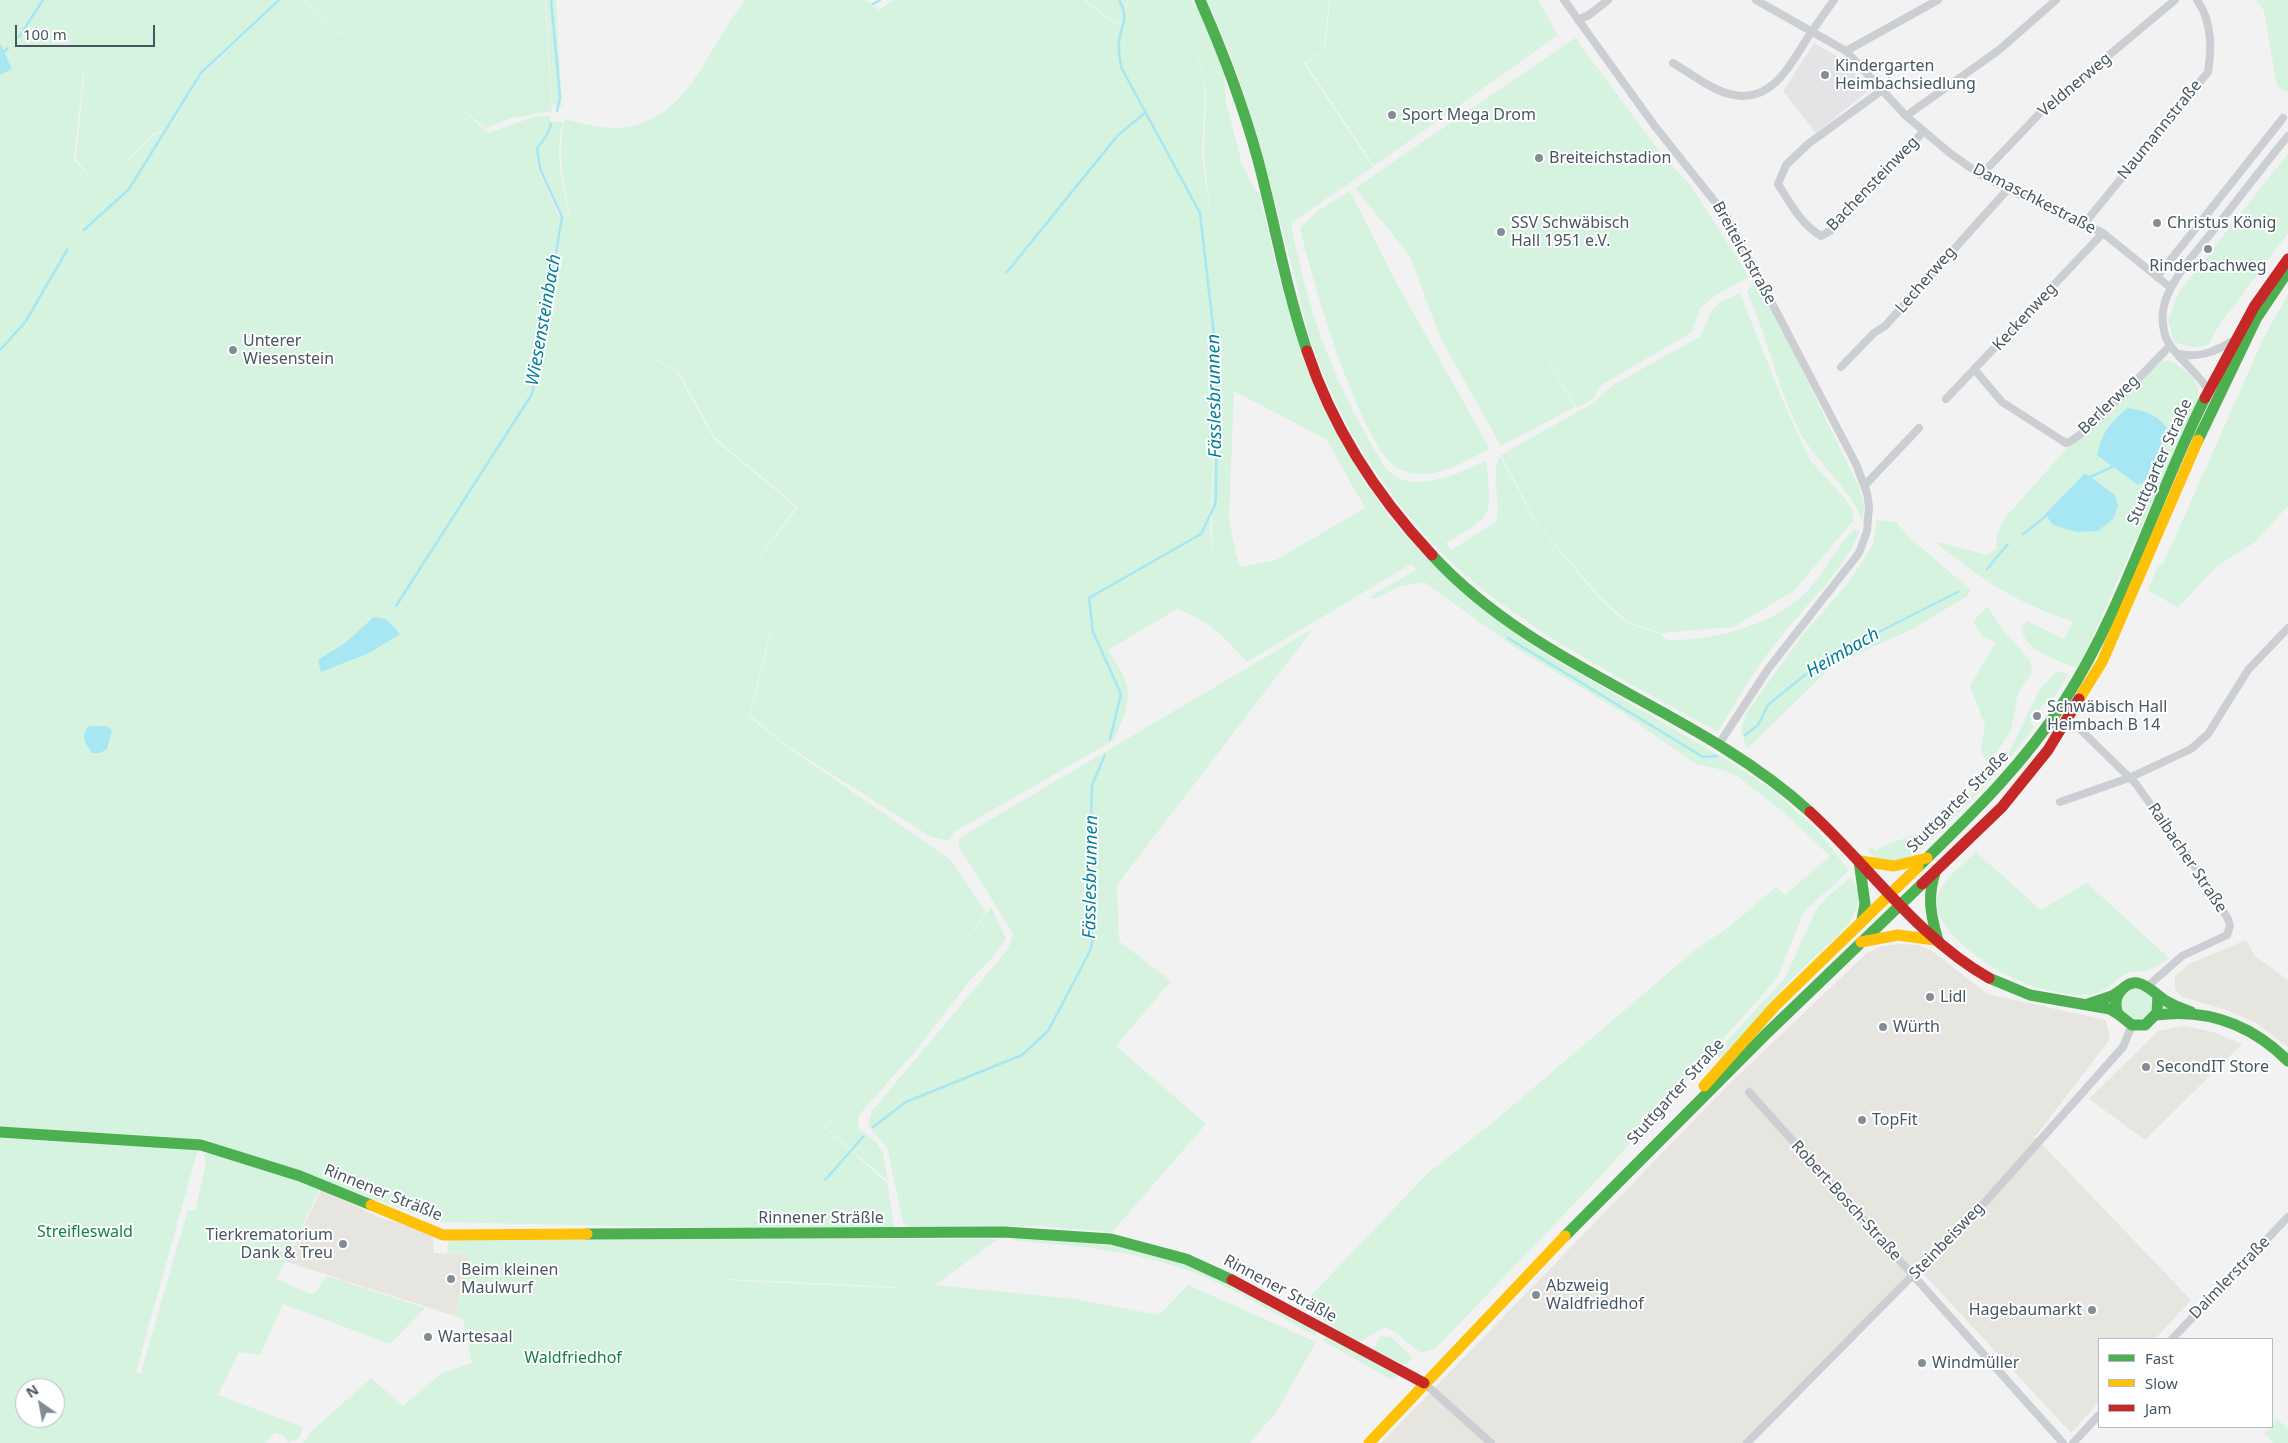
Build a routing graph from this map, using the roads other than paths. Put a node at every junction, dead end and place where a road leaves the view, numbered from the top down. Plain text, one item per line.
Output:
1 (1200, 0) edge
2 (1564, 0) edge
3 (1608, 0) edge
4 (1756, 0) edge
5 (1834, 0) edge
6 (1938, 0) edge
7 (2056, 0) edge
8 (2175, 0) edge
9 (2197, 0) edge
10 (1578, 20) junction
11 (1811, 32) junction
12 (1846, 51) junction
13 (1673, 63) dead end
14 (1881, 91) junction
15 (1906, 116) junction
16 (2283, 118) dead end
17 (1924, 131) junction
18 (2288, 136) edge
19 (1981, 175) junction
20 (2008, 189) junction
21 (2084, 224) junction
22 (2103, 233) junction
23 (2288, 259) edge
24 (2288, 271) edge
25 (2157, 277) junction
26 (2171, 288) junction
27 (2235, 340) junction
28 (2170, 346) junction
29 (2177, 354) junction
30 (1842, 367) dead end
31 (1975, 370) junction
32 (2209, 392) junction
33 (1946, 399) dead end
34 (1919, 428) dead end
35 (1865, 485) junction
36 (2288, 628) edge
37 (2068, 720) junction
38 (1719, 744) junction
39 (2128, 778) junction
40 (2060, 802) dead end
41 (1926, 858) junction
42 (1862, 864) junction
43 (1935, 873) junction
44 (1886, 890) junction
45 (1900, 905) junction
46 (1862, 920) junction
47 (1861, 942) junction
48 (1939, 942) junction
49 (2149, 986) junction
50 (2122, 990) junction
51 (2158, 995) junction
52 (2086, 1004) junction
53 (2192, 1012) junction
54 (2118, 1014) junction
55 (2156, 1016) junction
56 (2132, 1025) junction
57 (2288, 1061) edge
58 (1749, 1092) dead end
59 (0, 1132) edge
60 (1608, 1192) junction
61 (2288, 1217) edge
62 (1914, 1276) junction
63 (2173, 1338) edge
64 (1424, 1383) junction
65 (2098, 1416) edge
66 (1369, 1443) edge
67 (1491, 1443) edge
68 (1747, 1443) edge
69 (2063, 1443) edge
70 (2073, 1443) edge

1 - 38 main road
2 - 10 street, Breiteichstraße
3 - 10 street
4 - 11 street, Damaschkestraße
5 - 11 street
6 - 12 street
7 - 15 street
8 - 19 street, Veldnerweg
9 - 21 street, Naumannstraße
10 - 35 street, Breiteichstraße
11 - 12 street, Damaschkestraße
11 - 13 street
12 - 14 street, Damaschkestraße
14 - 15 street, Damaschkestraße
14 - 17 street, Bachensteinweg
15 - 17 street, Damaschkestraße
16 - 25 street
17 - 19 street, Damaschkestraße
18 - 26 street
19 - 20 street, Damaschkestraße
20 - 21 street, Damaschkestraße
20 - 30 street, Lecherweg
21 - 22 street, Damaschkestraße
22 - 25 street, Damaschkestraße
22 - 31 street, Keckenweg
23 - 27 main road, Stuttgarter Straße
24 - 37 main road, Stuttgarter Straße
25 - 26 street, Damaschkestraße
26 - 28 street
27 - 29 street
27 - 32 main road, Stuttgarter Straße
28 - 29 street
28 - 31 street, Berlerweg
29 - 32 street
31 - 33 street, Keckenweg
32 - 41 main road, Stuttgarter Straße
34 - 35 street
35 - 38 street, Breiteichstraße
36 - 39 street
37 - 39 street, Raibacher Straße
37 - 43 main road, Stuttgarter Straße
38 - 42 main road
39 - 40 street
39 - 49 street, Raibacher Straße
41 - 42 main road
41 - 44 main road, Stuttgarter Straße
42 - 44 main road
42 - 46 main road
43 - 45 main road, Stuttgarter Straße
43 - 48 main road
44 - 45 main road
44 - 46 main road, Stuttgarter Straße
45 - 47 main road, Stuttgarter Straße
45 - 48 main road
46 - 60 main road, Stuttgarter Straße
47 - 48 main road
47 - 60 main road, Stuttgarter Straße
48 - 52 main road
49 - 50 main road
49 - 51 main road
50 - 52 main road
50 - 54 main road
51 - 53 main road
51 - 55 main road
52 - 54 main road
53 - 55 main road
53 - 57 main road
54 - 56 main road
55 - 56 main road
56 - 62 street, Steinbeisweg
58 - 62 street, Robert-Bosch-Straße
59 - 64 main road, Rinnener Sträßle
60 - 64 main road, Stuttgarter Straße
61 - 63 street, Daimlerstraße
62 - 68 street, Steinbeisweg
62 - 69 street, Robert-Bosch-Straße
64 - 66 main road, Stuttgarter Straße
64 - 67 street
65 - 70 street

